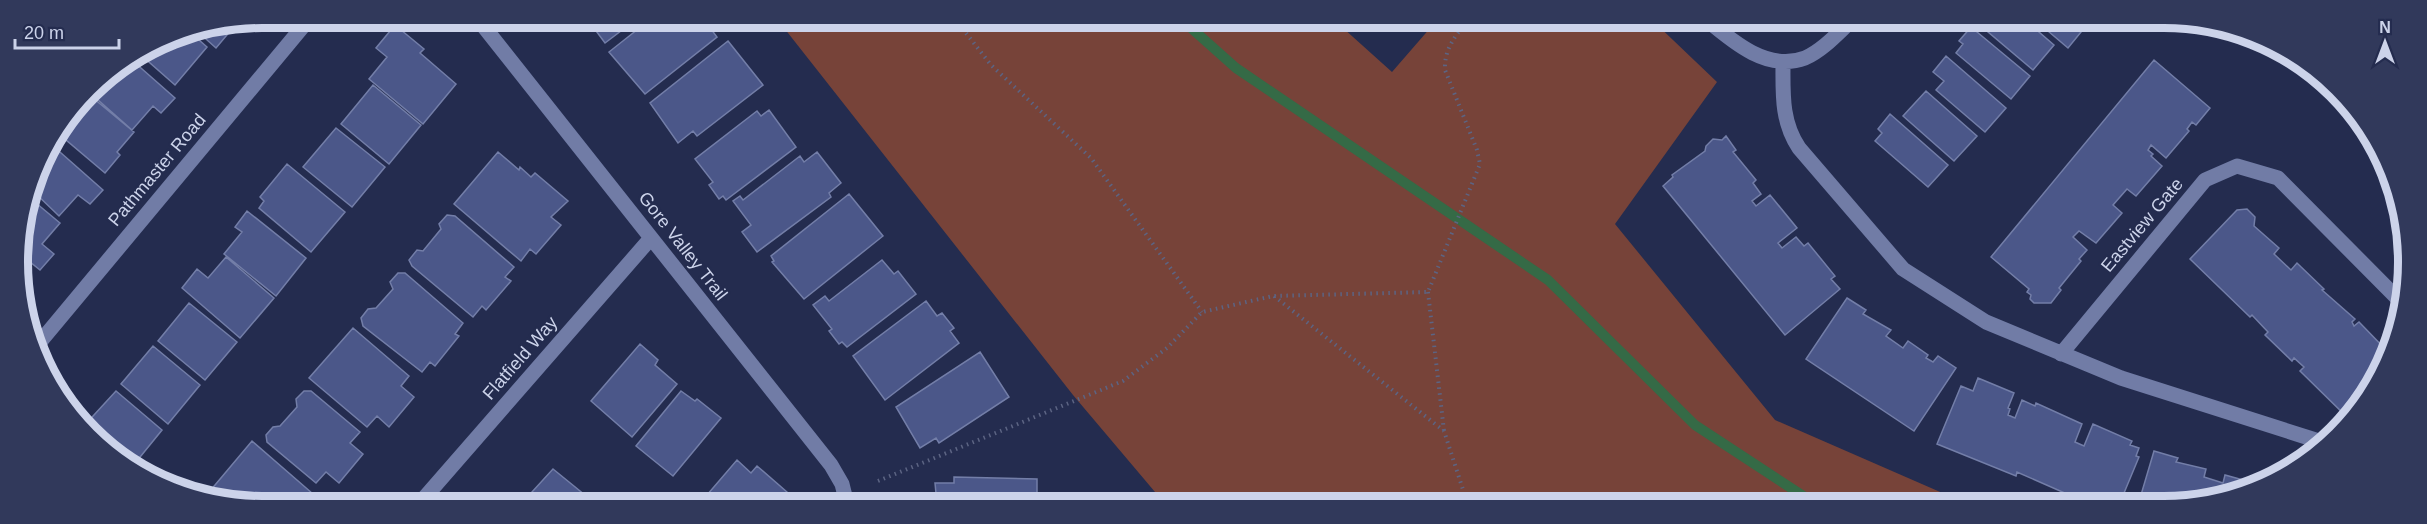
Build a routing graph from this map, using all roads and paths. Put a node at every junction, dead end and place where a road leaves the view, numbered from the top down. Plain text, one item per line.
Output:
1 (302, 28) edge
2 (485, 28) edge
3 (963, 28) edge
4 (1462, 28) edge
5 (1717, 28) edge
6 (1844, 28) edge
7 (1783, 62) junction
8 (651, 238) junction
9 (1428, 292) junction
10 (1273, 296) junction
11 (2396, 296) edge
12 (1202, 312) junction
13 (42, 340) edge
14 (2061, 354) junction
15 (1444, 431) junction
16 (2316, 440) edge
17 (878, 482) dead end
18 (426, 496) edge
19 (845, 496) edge
20 (1465, 496) edge

1 - 13 street, Pathmaster Road
2 - 8 street, Gore Valley Trail
3 - 12 path
4 - 9 path
5 - 7 street
6 - 7 street
7 - 14 street
8 - 18 street, Flatfield Way
8 - 19 street, Gore Valley Trail
9 - 10 path
9 - 15 path
10 - 12 path
10 - 15 path
11 - 14 street, Eastview Gate
12 - 17 path
14 - 16 street
15 - 20 path

